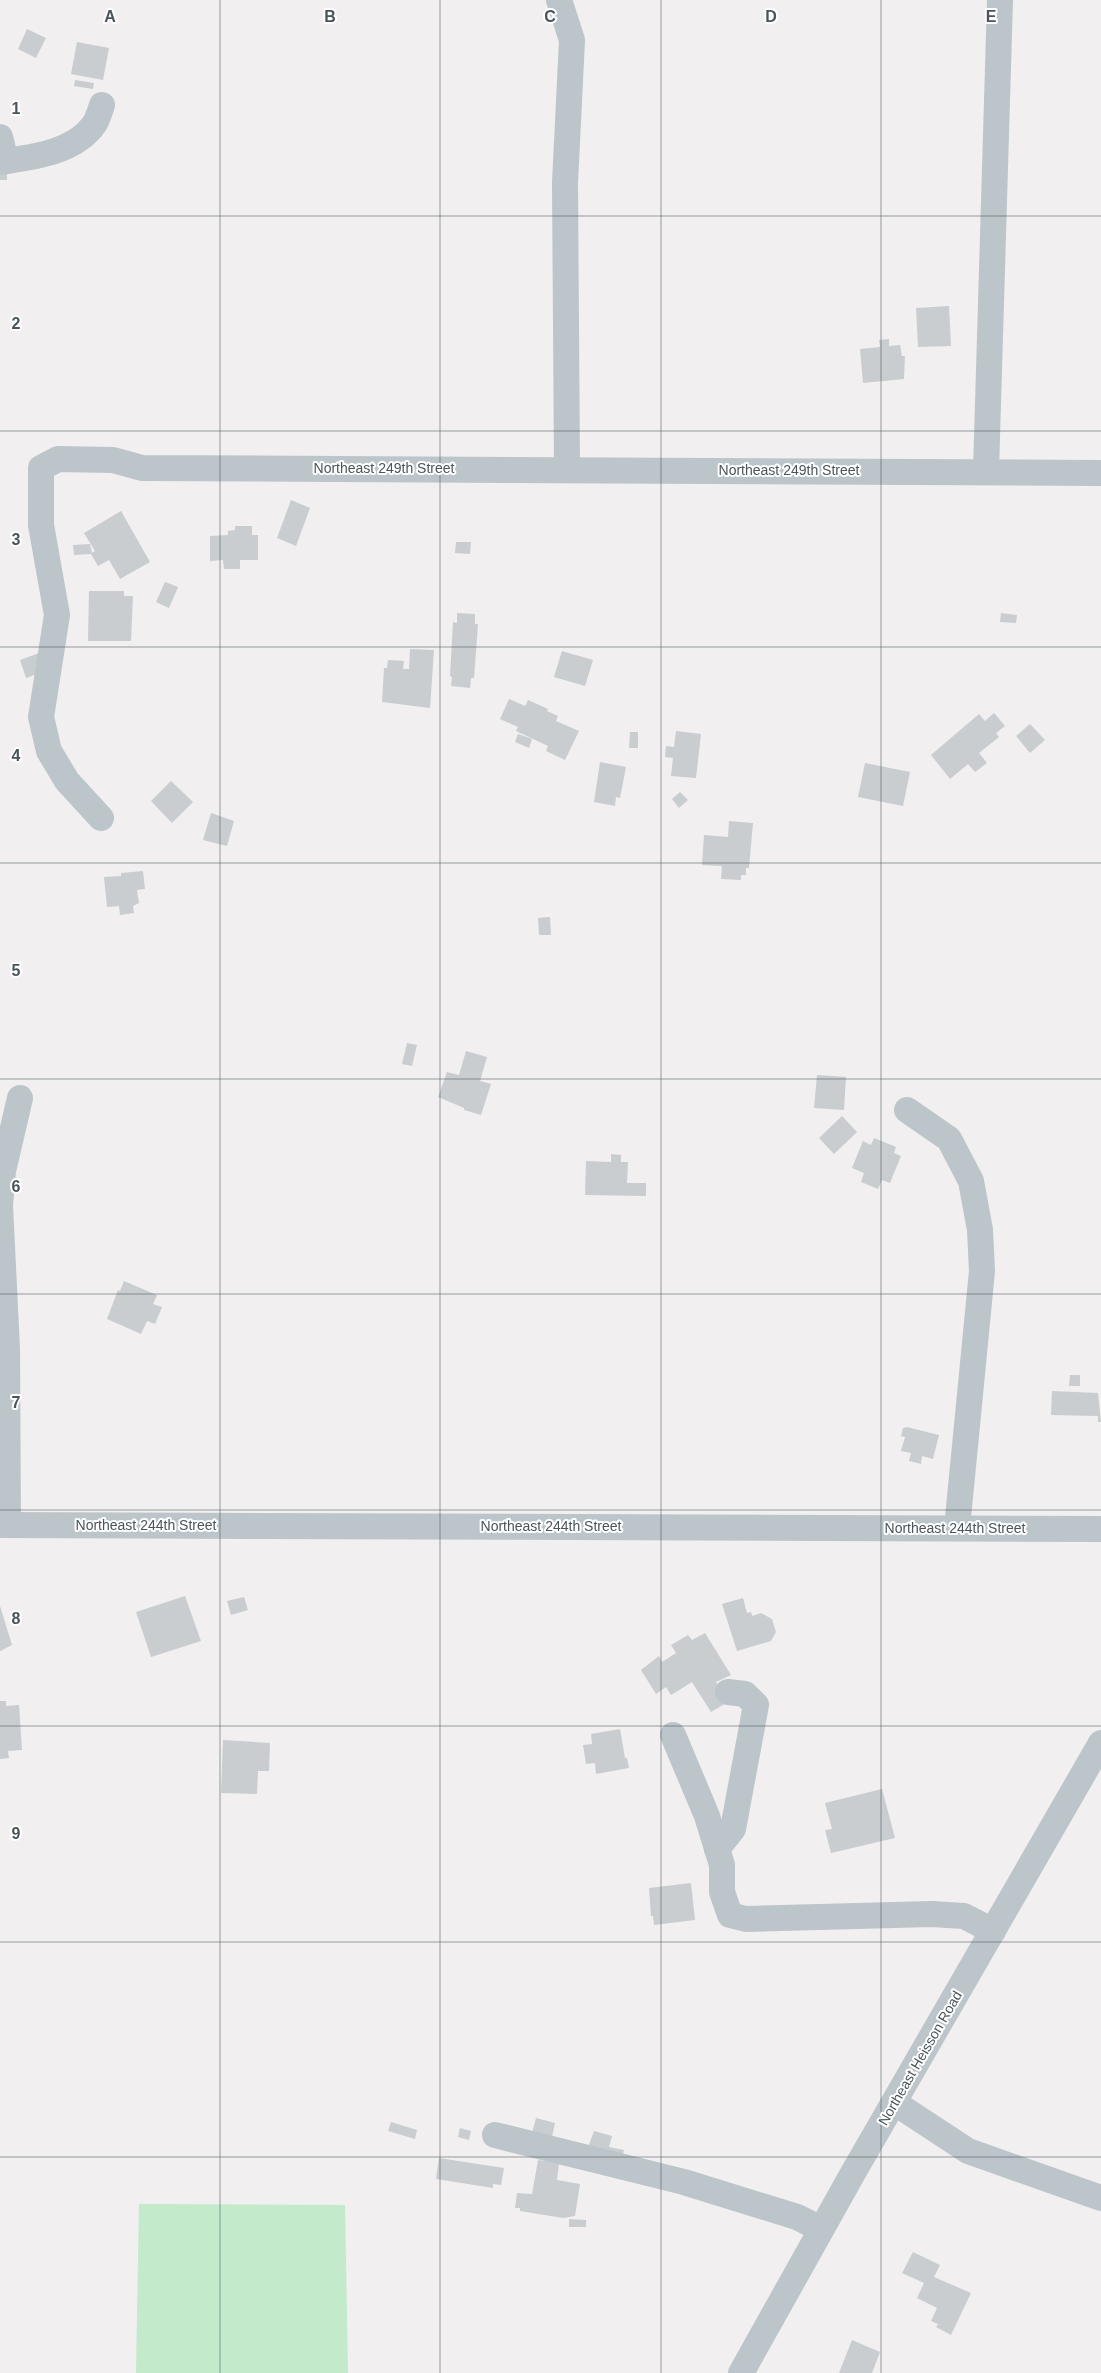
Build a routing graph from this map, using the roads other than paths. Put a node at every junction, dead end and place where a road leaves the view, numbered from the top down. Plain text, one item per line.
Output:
1 (559, 0) edge
2 (1000, 0) edge
3 (102, 105) dead end
4 (2, 154) edge
5 (567, 468) junction
6 (986, 471) junction
7 (1101, 473) edge
8 (102, 818) dead end
9 (20, 1098) dead end
10 (907, 1110) dead end
11 (4, 1525) edge
12 (957, 1528) junction
13 (1101, 1529) edge
14 (728, 1692) dead end
15 (673, 1735) dead end
16 (1101, 1744) edge
17 (717, 1849) junction
18 (993, 1931) junction
19 (895, 2103) junction
20 (495, 2135) dead end
21 (1101, 2198) edge
22 (821, 2229) junction
23 (741, 2373) edge

1 - 5 street
2 - 6 street
3 - 4 street
5 - 6 street, Northeast 249th Street
5 - 8 street, Northeast 249th Street
6 - 7 street, Northeast 249th Street
9 - 11 street
10 - 12 street
11 - 12 street, Northeast 244th Street
12 - 13 street, Northeast 244th Street
14 - 17 street
15 - 17 street
16 - 18 street, Northeast Heisson Road
17 - 18 street
18 - 19 street, Northeast Heisson Road
19 - 21 street
19 - 22 street, Northeast Heisson Road
20 - 22 street
22 - 23 street, Northeast Heisson Road

